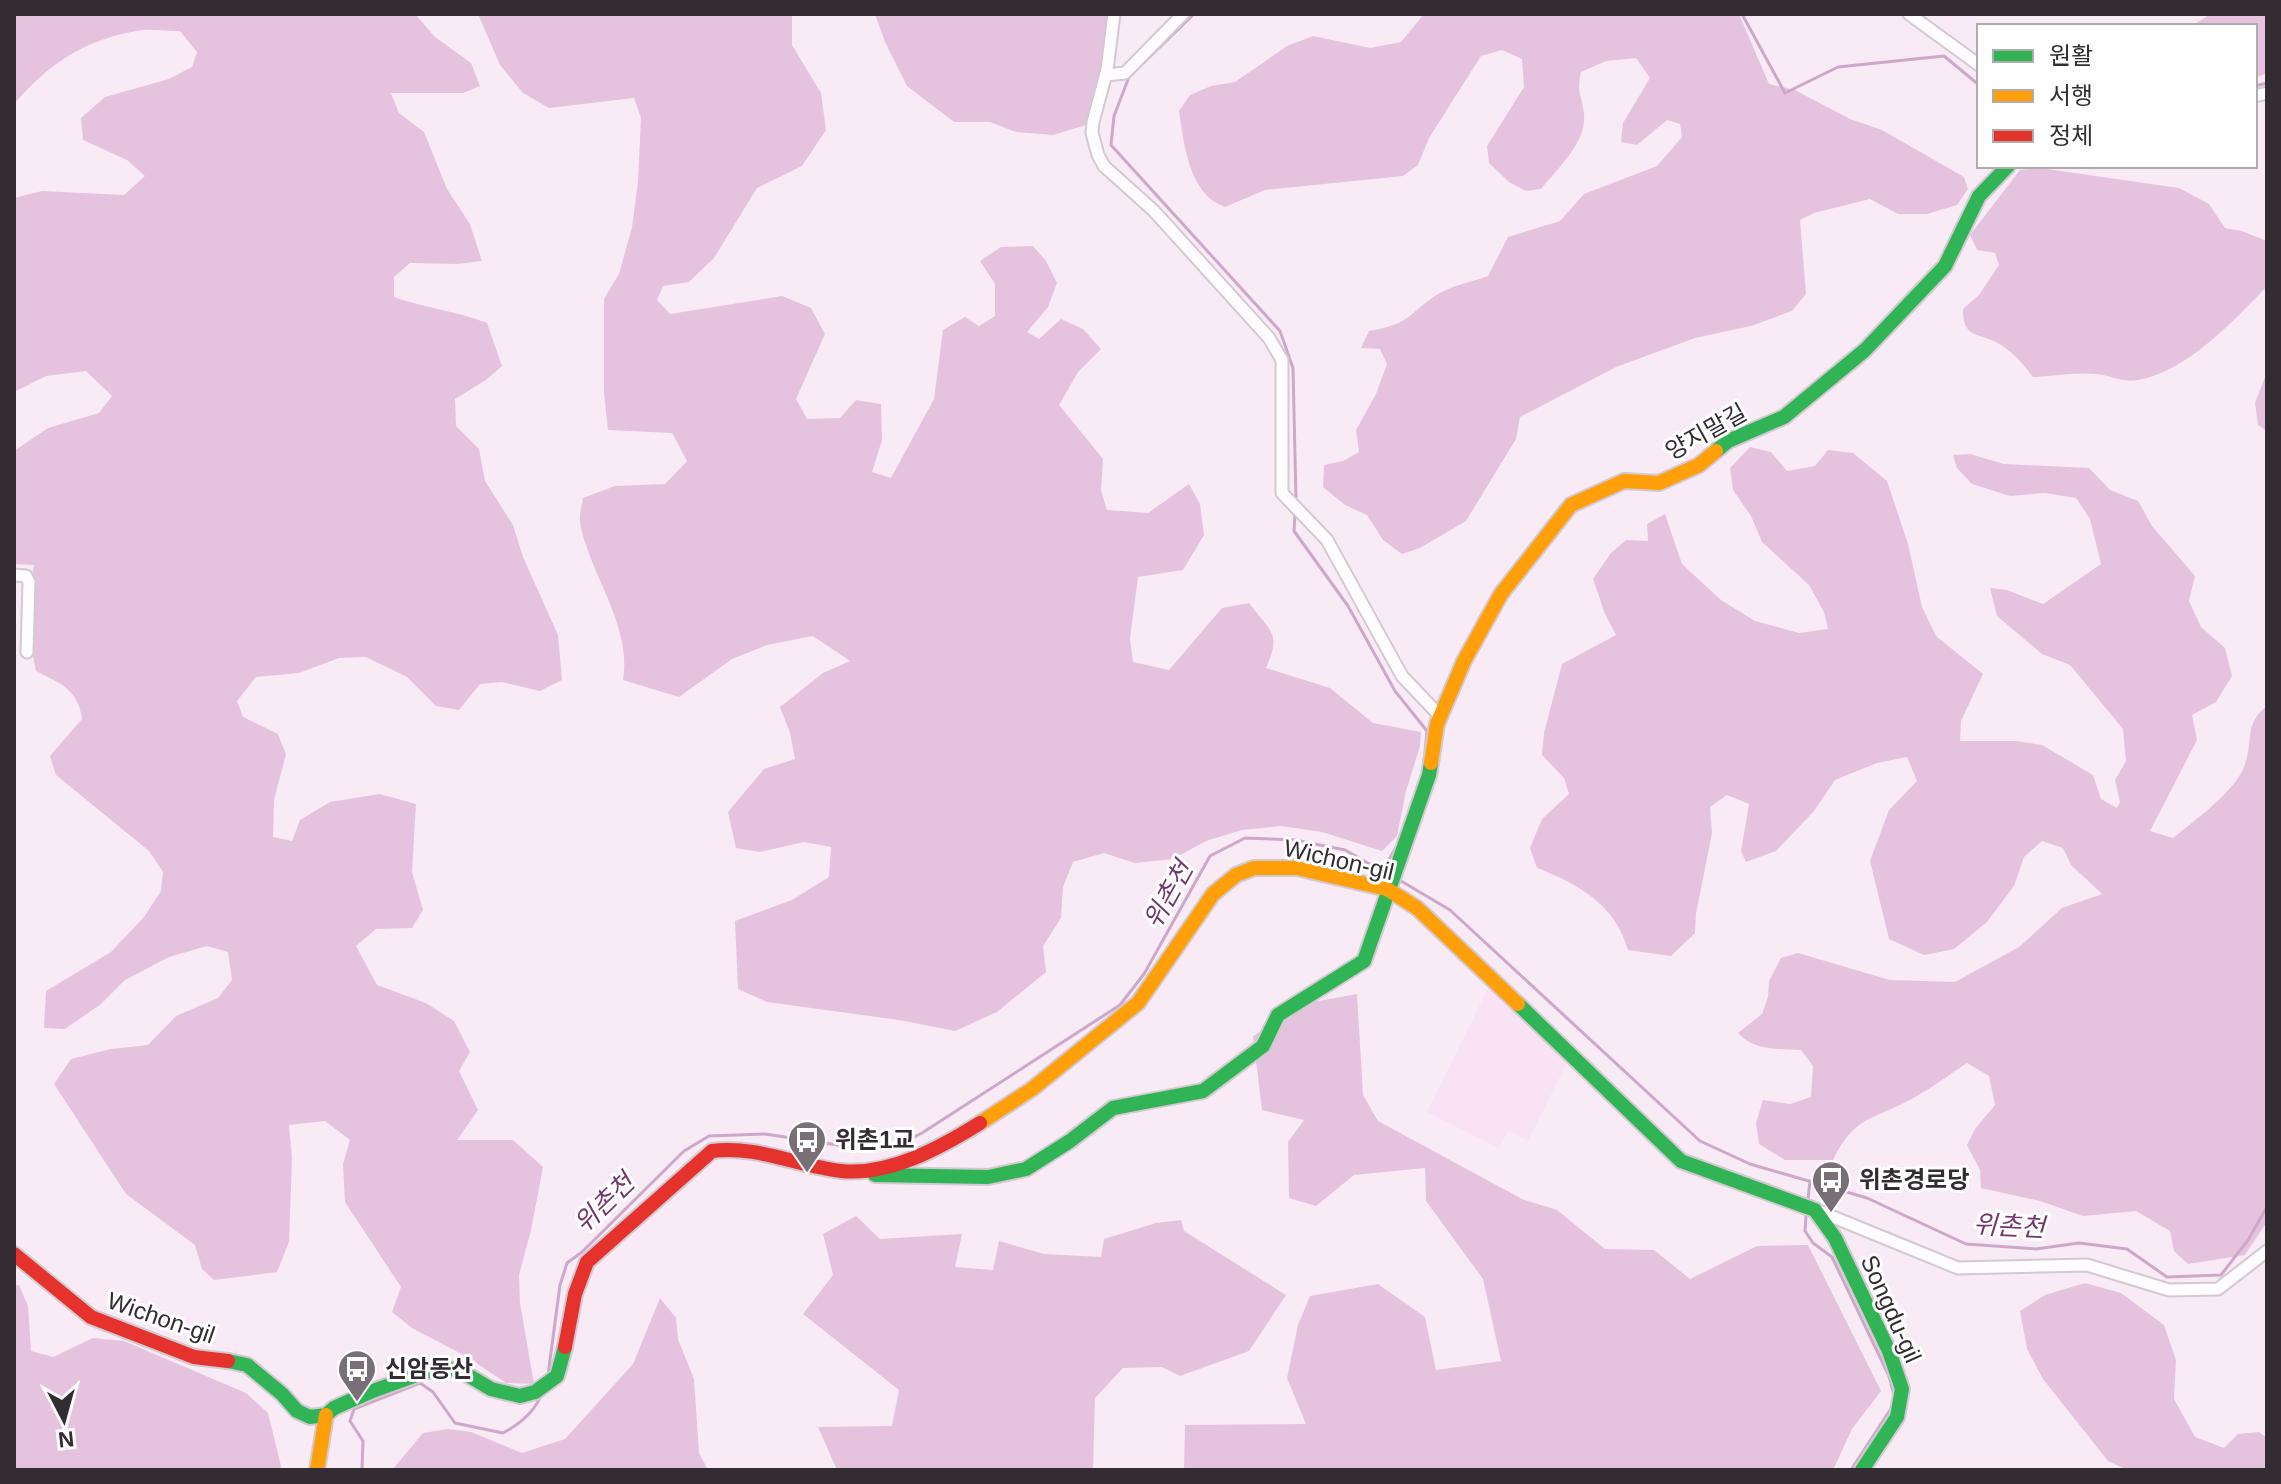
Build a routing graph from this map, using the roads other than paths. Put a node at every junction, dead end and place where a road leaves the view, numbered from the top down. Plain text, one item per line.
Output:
1 (1114, 14) edge
2 (1183, 14) edge
3 (1909, 14) edge
4 (1977, 64) edge
5 (1106, 75) junction
6 (2006, 168) edge
7 (14, 575) edge
8 (27, 652) dead end
9 (1440, 716) junction
10 (1389, 886) junction
11 (855, 1170) junction
12 (1815, 1210) junction
13 (2267, 1251) edge
14 (14, 1254) edge
15 (326, 1415) junction
16 (317, 1470) edge
17 (1862, 1470) edge

1 - 5 street
2 - 5 street
3 - 4 street
5 - 9 street
6 - 9 street, 양지말길
7 - 8 street
9 - 10 street, 양지말길
10 - 11 street, Wichon-gil
10 - 11 street, 양지말길
10 - 12 street, Wichon-gil
11 - 15 street, Wichon-gil
12 - 13 street, Wichon-gil
12 - 17 street, Songdu-gil
14 - 15 street, Wichon-gil
15 - 16 street

